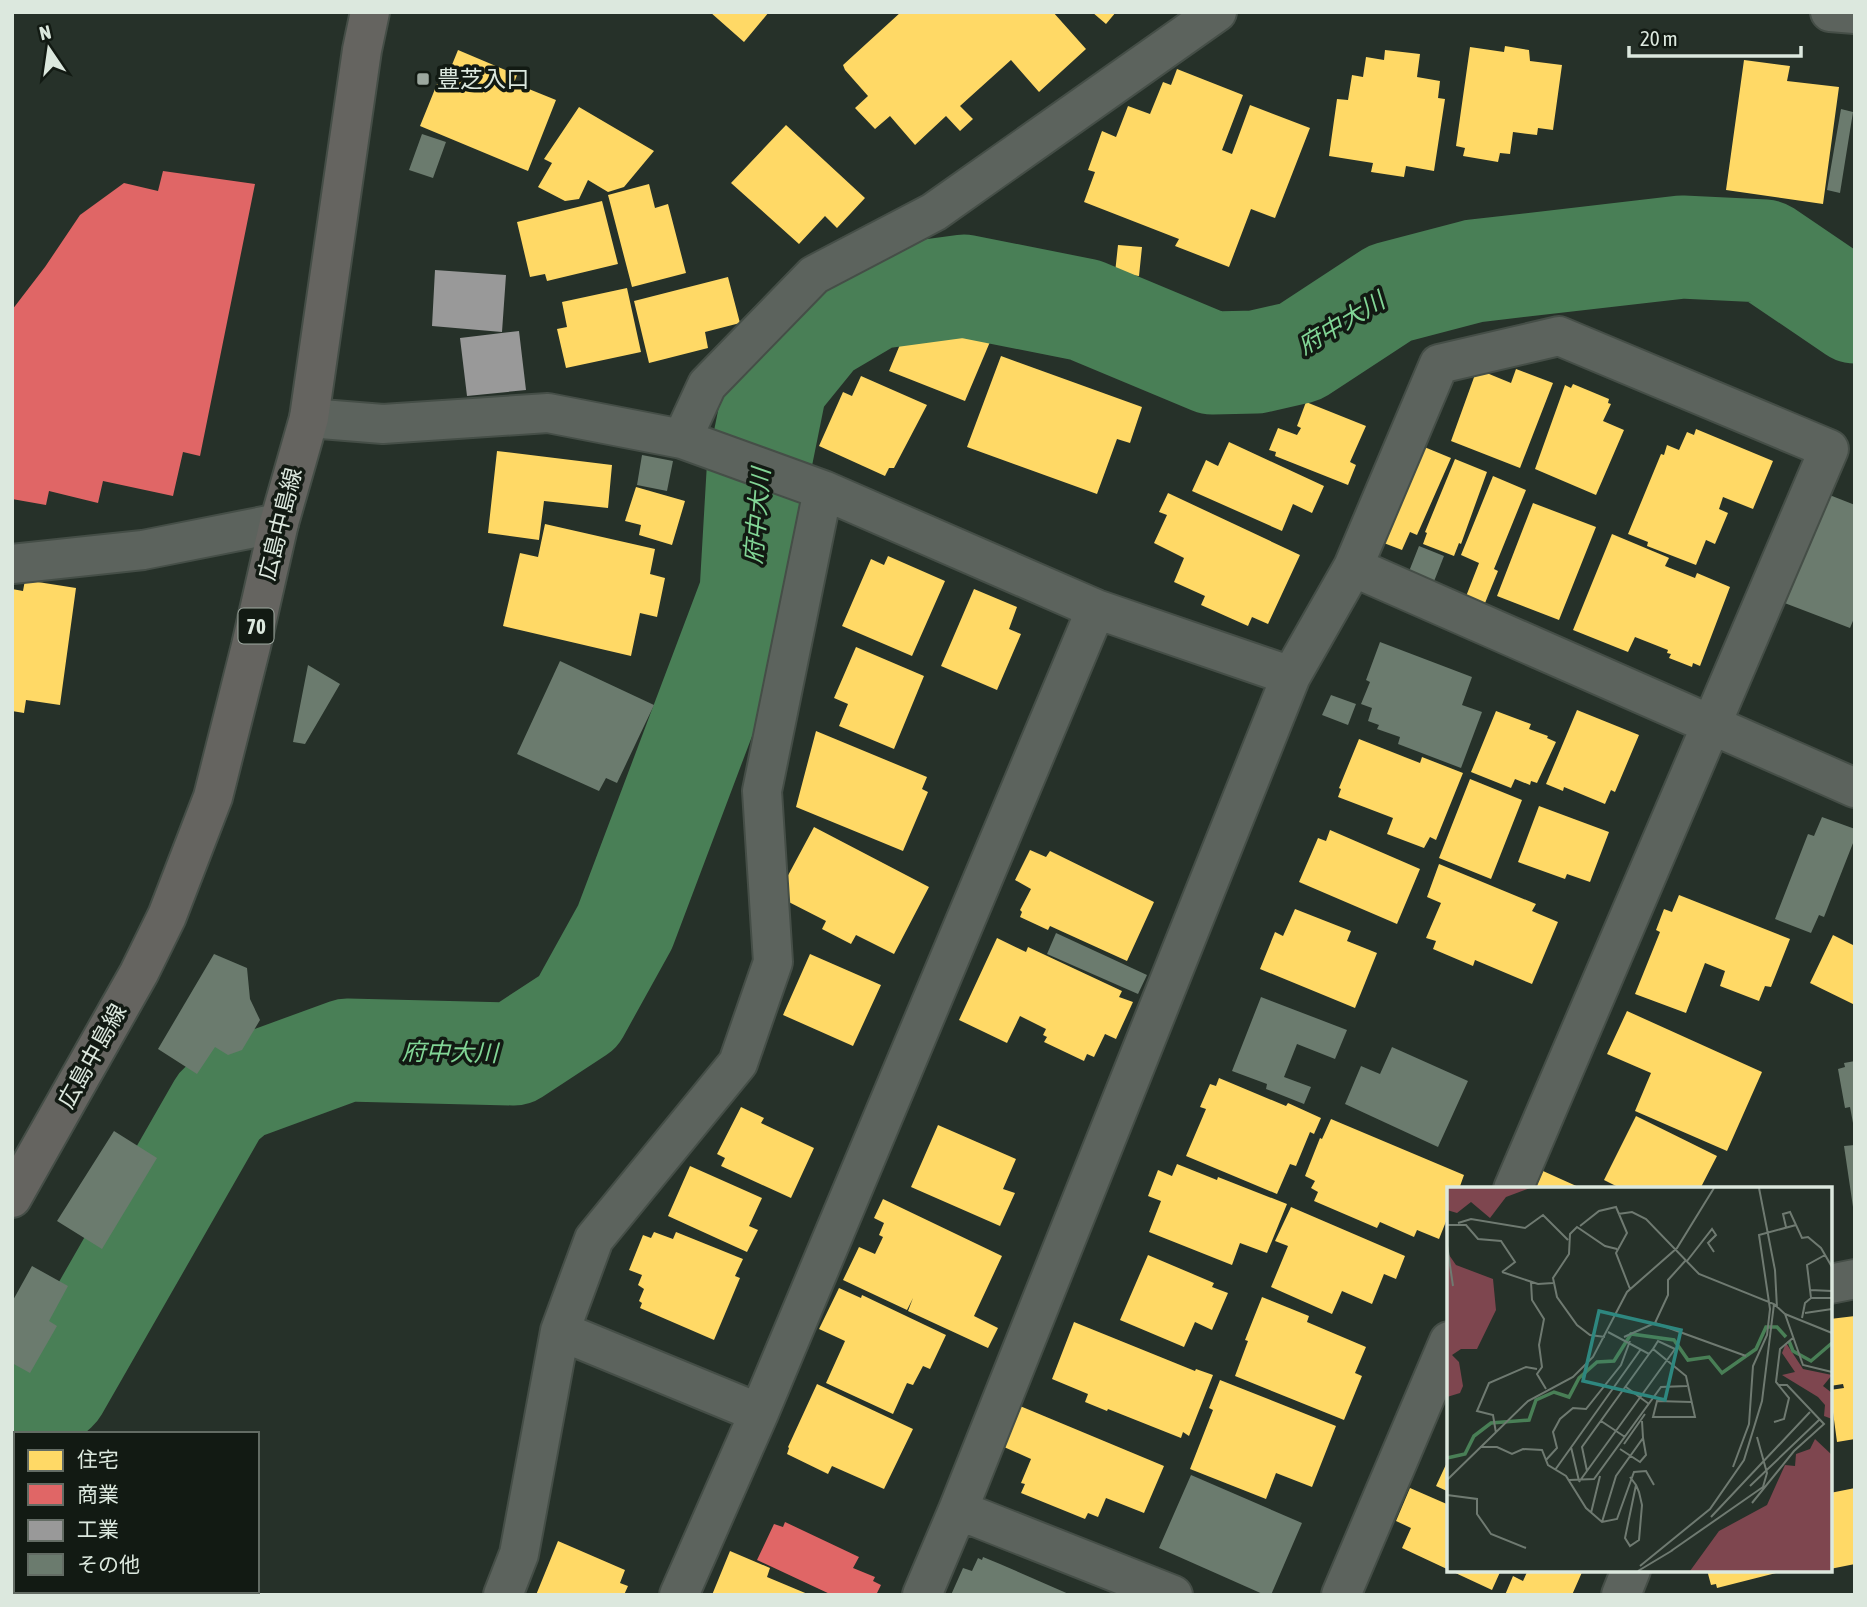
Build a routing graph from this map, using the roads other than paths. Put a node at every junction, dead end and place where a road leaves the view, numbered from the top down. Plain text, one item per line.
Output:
1 (370, 12) edge
2 (1217, 12) edge
3 (1830, 12) edge
4 (1855, 14) edge
5 (309, 418) junction
6 (682, 439) junction
7 (808, 485) junction
8 (279, 523) junction
9 (12, 564) edge
10 (1353, 567) junction
11 (1096, 609) junction
12 (1291, 676) junction
13 (1710, 725) junction
14 (1855, 788) edge
15 (1514, 1187) edge
16 (12, 1198) edge
17 (1855, 1279) edge
18 (1832, 1284) edge
19 (560, 1331) junction
20 (1447, 1345) edge
21 (759, 1413) junction
22 (958, 1510) junction
23 (1631, 1572) edge
24 (503, 1595) edge
25 (679, 1595) edge
26 (922, 1595) edge
27 (1173, 1595) edge
28 (1341, 1595) edge
29 (1621, 1595) edge

1 - 5 main road, 広島中島線 / 70
2 - 6 street
3 - 4 street
5 - 6 street
5 - 8 main road, 広島中島線 / 70
6 - 7 street
7 - 11 street
7 - 19 street
8 - 9 street
8 - 16 main road, 広島中島線 / 70
10 - 12 street
10 - 13 street
10 - 13 street
11 - 12 street
11 - 21 street
12 - 22 street
13 - 14 street
13 - 15 street
17 - 18 street
19 - 21 street
19 - 24 street
20 - 28 street
21 - 25 street
22 - 26 street
22 - 27 street
23 - 29 street

